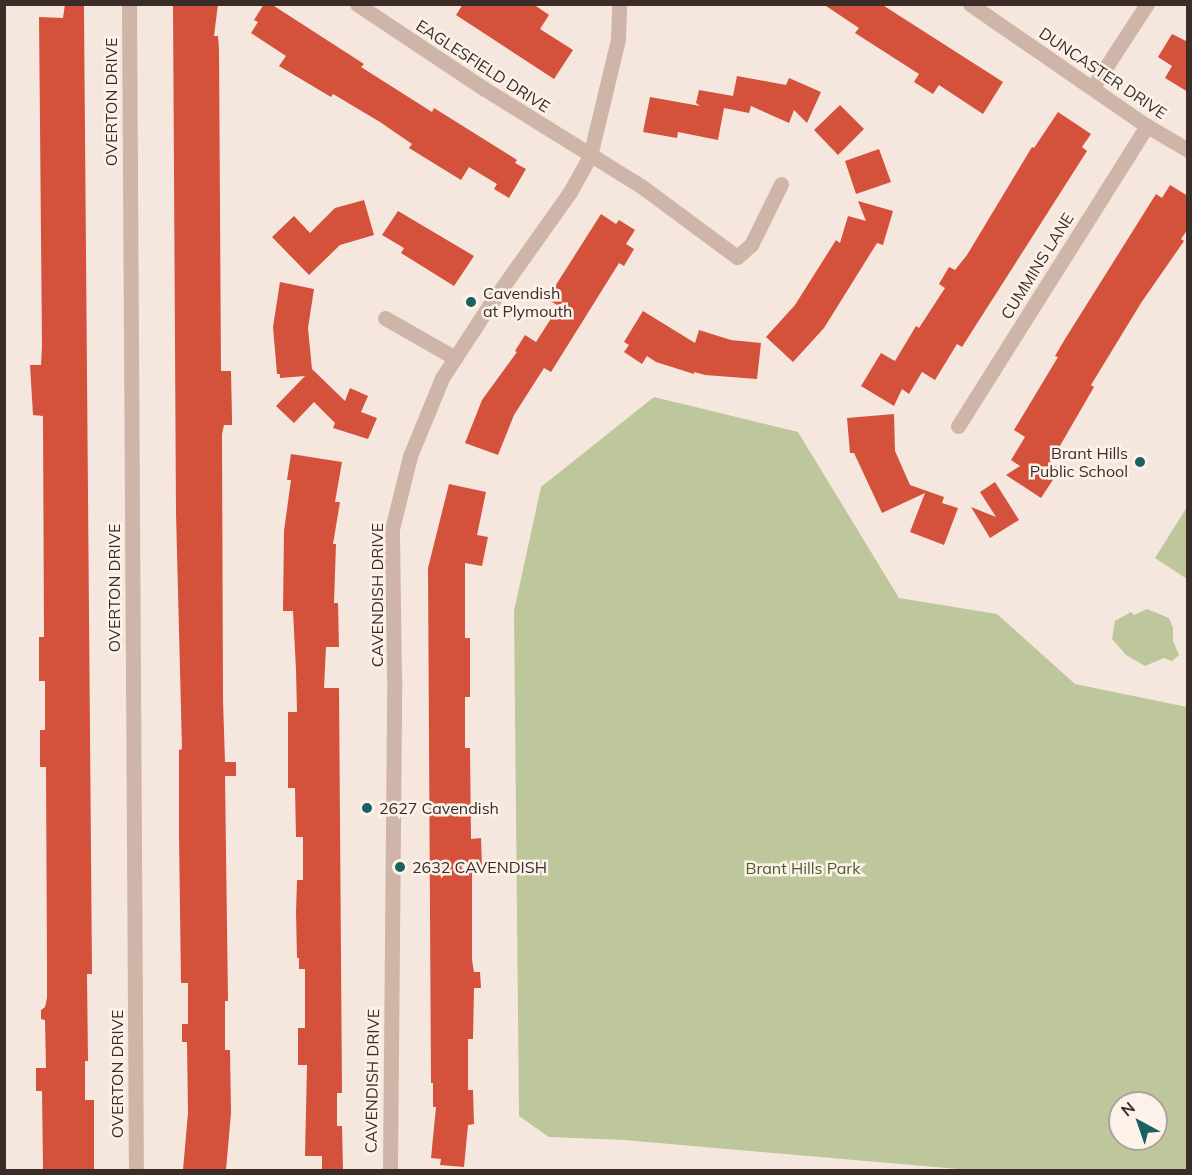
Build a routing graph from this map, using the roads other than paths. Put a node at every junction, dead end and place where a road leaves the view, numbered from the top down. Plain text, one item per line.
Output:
1 (129, 4) edge
2 (357, 4) edge
3 (619, 4) edge
4 (970, 4) edge
5 (1147, 4) edge
6 (1093, 87) junction
7 (1147, 126) junction
8 (1188, 150) edge
9 (590, 156) junction
10 (781, 184) dead end
11 (385, 318) dead end
12 (455, 358) junction
13 (958, 426) dead end
14 (136, 1170) edge
15 (390, 1170) edge

1 - 14 street, OVERTON DRIVE
2 - 9 street, EAGLESFIELD DRIVE
3 - 9 street, CAVENDISH DRIVE
4 - 6 street, DUNCASTER DRIVE
5 - 6 street
6 - 7 street, DUNCASTER DRIVE
7 - 8 street, DUNCASTER DRIVE
7 - 13 street, CUMMINS LANE
9 - 10 street, EAGLESFIELD DRIVE
9 - 12 street, CAVENDISH DRIVE
11 - 12 street
12 - 15 street, CAVENDISH DRIVE

